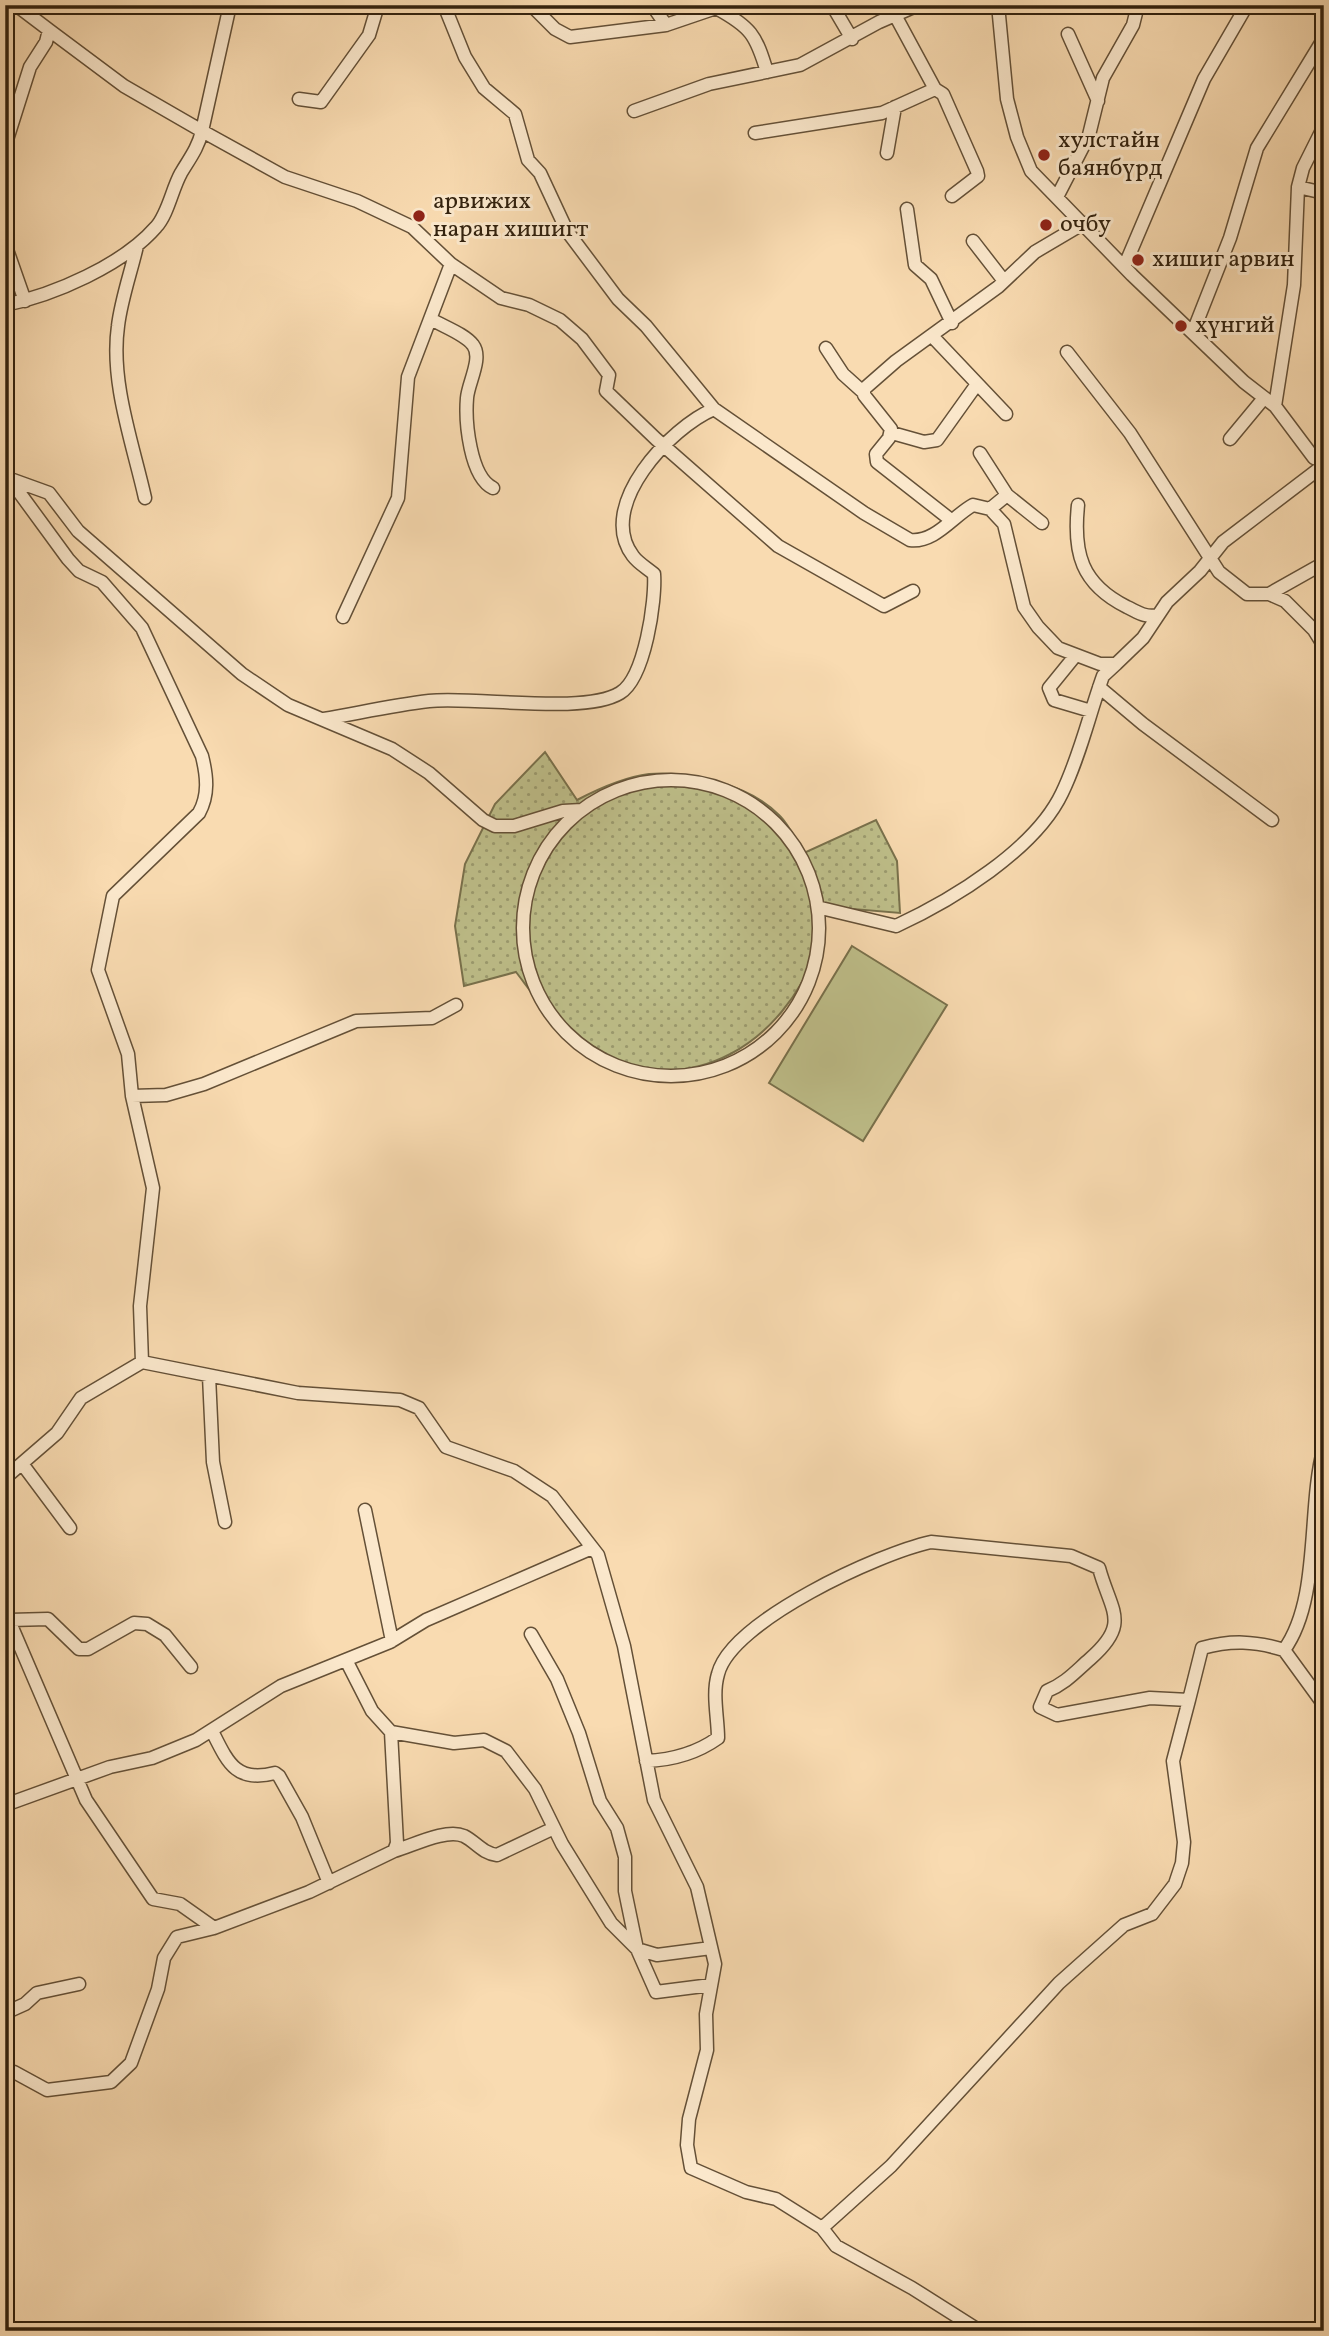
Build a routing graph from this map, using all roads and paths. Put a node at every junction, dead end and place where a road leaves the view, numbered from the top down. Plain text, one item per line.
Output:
1 (16, 5) edge
2 (230, 5) edge
3 (378, 5) edge
4 (443, 5) edge
5 (531, 5) edge
6 (652, 5) edge
7 (832, 5) edge
8 (918, 5) edge
9 (998, 5) edge
10 (1138, 5) edge
11 (1247, 5) edge
12 (895, 15) junction
13 (666, 24) junction
14 (49, 30) junction
15 (1068, 34) dead end
16 (852, 38) junction
17 (1324, 38) edge
18 (767, 72) junction
19 (935, 89) junction
20 (299, 99) dead end
21 (1098, 102) junction
22 (895, 107) junction
23 (634, 111) dead end
24 (1324, 126) edge
25 (202, 131) junction
26 (755, 133) dead end
27 (5, 146) edge
28 (887, 153) dead end
29 (1298, 187) junction
30 (1324, 193) edge
31 (952, 196) dead end
32 (1057, 197) junction
33 (907, 209) dead end
34 (1084, 223) junction
35 (973, 241) dead end
36 (138, 243) junction
37 (5, 244) edge
38 (451, 264) junction
39 (1125, 265) junction
40 (1004, 281) junction
41 (25, 301) junction
42 (5, 305) edge
43 (430, 319) junction
44 (952, 323) junction
45 (1193, 332) junction
46 (933, 337) junction
47 (826, 348) dead end
48 (1067, 352) dead end
49 (977, 384) junction
50 (863, 392) junction
51 (1270, 402) junction
52 (715, 409) junction
53 (1006, 414) dead end
54 (891, 433) junction
55 (1230, 439) dead end
56 (663, 444) junction
57 (980, 453) dead end
58 (1324, 462) edge
59 (8, 475) edge
60 (493, 488) dead end
61 (1007, 495) junction
62 (145, 498) dead end
63 (1077, 505) dead end
64 (990, 509) junction
65 (951, 520) junction
66 (1042, 523) dead end
67 (1209, 556) junction
68 (1324, 563) edge
69 (913, 591) dead end
70 (1269, 594) junction
71 (1157, 615) junction
72 (343, 617) dead end
73 (1319, 628) edge
74 (1324, 646) edge
75 (1075, 656) junction
76 (1116, 664) junction
77 (1099, 687) junction
78 (1090, 711) junction
79 (324, 719) junction
80 (582, 810) junction
81 (1272, 820) dead end
82 (821, 908) junction
83 (456, 1005) dead end
84 (132, 1096) junction
85 (142, 1362) junction
86 (209, 1376) junction
87 (1324, 1447) edge
88 (23, 1465) junction
89 (5, 1478) edge
90 (365, 1510) dead end
91 (225, 1522) dead end
92 (70, 1528) dead end
93 (592, 1548) junction
94 (7, 1615) edge
95 (531, 1634) dead end
96 (392, 1641) junction
97 (1284, 1650) junction
98 (346, 1660) junction
99 (191, 1667) dead end
100 (1189, 1700) junction
101 (1324, 1705) edge
102 (212, 1731) junction
103 (391, 1732) junction
104 (646, 1761) junction
105 (76, 1779) junction
106 (5, 1805) edge
107 (554, 1828) junction
108 (394, 1851) junction
109 (329, 1883) junction
110 (214, 1928) junction
111 (711, 1948) junction
112 (637, 1949) junction
113 (79, 1984) dead end
114 (711, 1985) junction
115 (5, 2013) edge
116 (5, 2075) edge
117 (822, 2228) junction
118 (980, 2331) edge

1 - 14 street
2 - 25 street
3 - 20 street
4 - 52 street
5 - 13 street
6 - 13 street
7 - 16 street
8 - 12 street
9 - 32 street
10 - 21 street
11 - 39 street
12 - 16 street
12 - 19 street
13 - 18 street
14 - 25 street
14 - 27 street
15 - 21 street
16 - 18 street
17 - 45 street
18 - 23 street
19 - 22 street
19 - 31 street
21 - 32 street
22 - 26 street
22 - 28 street
24 - 29 street
25 - 36 street
25 - 38 street
29 - 30 street
29 - 51 street
32 - 34 street
33 - 44 street
34 - 39 street
34 - 40 street
35 - 40 street
36 - 41 street
36 - 62 street
37 - 41 street
38 - 43 street
38 - 56 street
39 - 45 street
40 - 44 street
41 - 42 street
43 - 60 street
43 - 72 street
44 - 46 street
45 - 51 street
46 - 49 street
46 - 50 street
47 - 50 street
48 - 67 street
49 - 53 street
49 - 54 street
50 - 54 street
51 - 55 street
51 - 58 street
52 - 56 street
52 - 65 street
54 - 65 street
56 - 69 street
56 - 79 street
57 - 61 street
58 - 67 street
59 - 79 street
59 - 84 street
61 - 64 street
61 - 66 street
63 - 71 street
64 - 65 street
64 - 75 street
67 - 70 street
67 - 71 street
68 - 70 street
70 - 73 street
71 - 76 street
73 - 74 street
75 - 76 street
75 - 78 street
76 - 77 street
77 - 78 street
77 - 81 street
78 - 82 street
79 - 80 street
80 - 82 street
80 - 82 street
83 - 84 street
84 - 85 street
85 - 86 street
85 - 88 street
86 - 91 street
86 - 93 street
87 - 97 street
88 - 89 street
88 - 92 street
90 - 96 street
93 - 96 street
93 - 104 street
94 - 99 street
94 - 105 street
95 - 112 street
96 - 98 street
97 - 100 street
97 - 101 street
98 - 102 street
98 - 103 street
100 - 104 street
100 - 117 street
102 - 105 street
102 - 109 street
103 - 107 street
103 - 108 street
104 - 111 street
105 - 106 street
105 - 110 street
107 - 108 street
107 - 112 street
108 - 109 street
109 - 110 street
110 - 116 street
111 - 112 street
111 - 114 street
112 - 114 street
113 - 115 street
114 - 117 street
117 - 118 street

